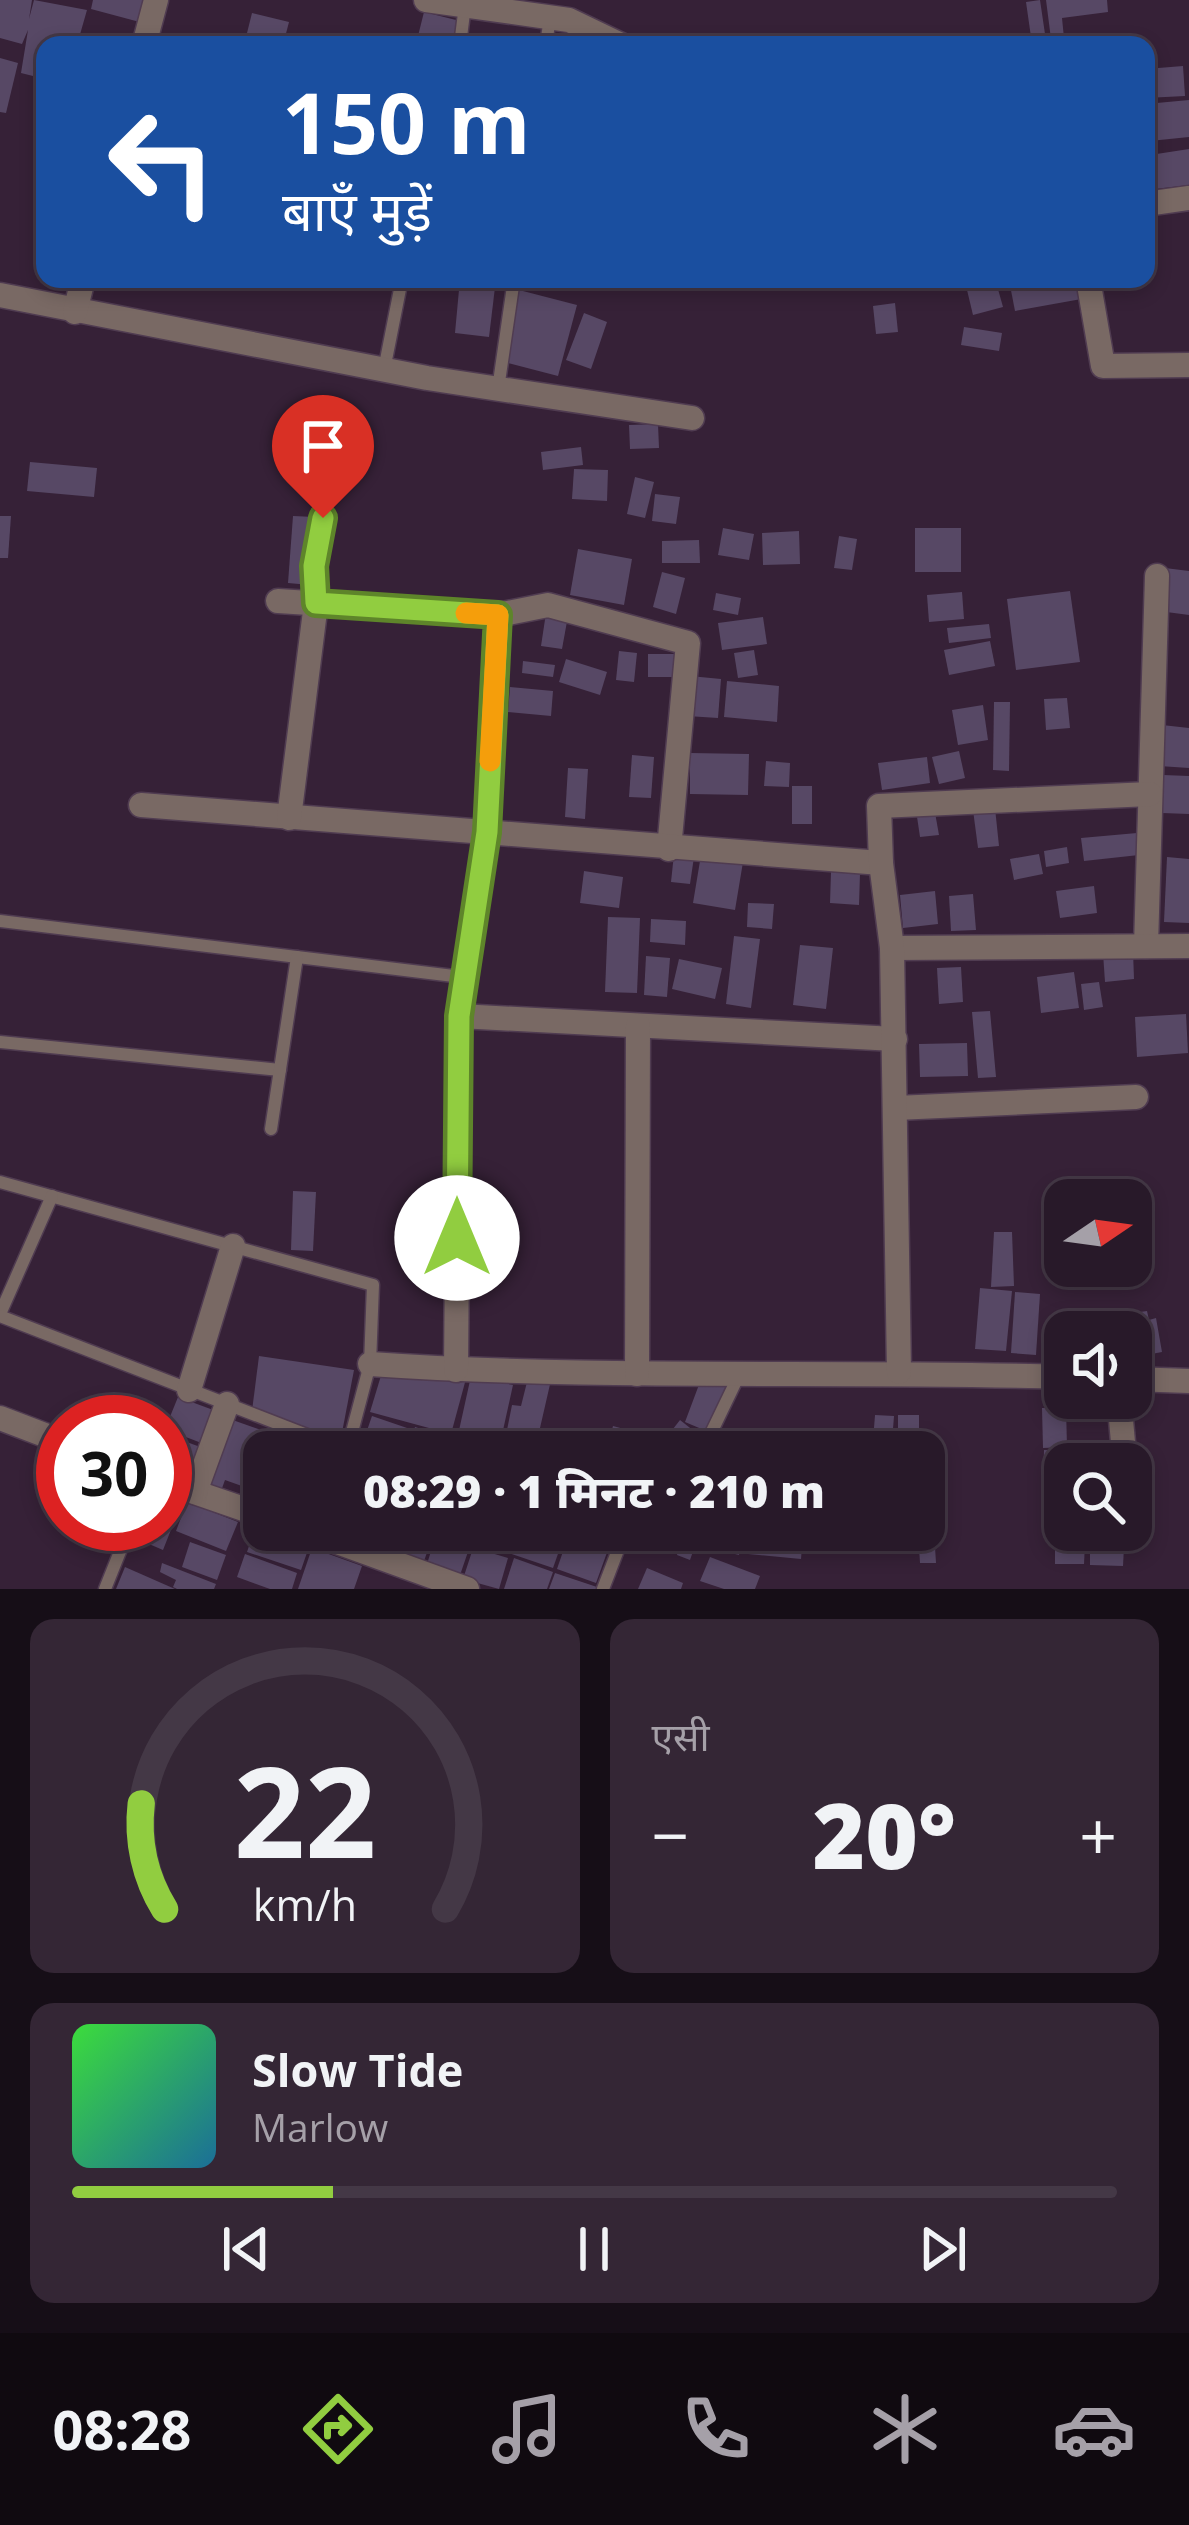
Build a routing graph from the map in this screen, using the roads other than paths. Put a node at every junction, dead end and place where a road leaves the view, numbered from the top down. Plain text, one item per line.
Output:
1 (156, 0) edge
2 (426, 0) edge
3 (465, 5) junction
4 (550, 17) junction
5 (146, 36) edge
6 (461, 36) edge
7 (547, 36) edge
8 (602, 36) edge
9 (1189, 198) edge
10 (1155, 203) edge
11 (81, 288) edge
12 (400, 288) edge
13 (513, 288) edge
14 (1090, 288) edge
15 (0, 295) edge
16 (75, 312) junction
17 (1189, 365) edge
18 (383, 370) junction
19 (498, 388) junction
20 (692, 418) dead end
21 (323, 518) dead end
22 (1157, 576) dead end
23 (278, 601) dead end
24 (316, 603) junction
25 (498, 615) junction
26 (1150, 794) junction
27 (141, 805) dead end
28 (290, 818) junction
29 (487, 832) junction
30 (669, 849) junction
31 (881, 863) junction
32 (0, 921) edge
33 (1146, 946) junction
34 (1189, 946) edge
35 (892, 948) junction
36 (297, 957) junction
37 (462, 977) junction
38 (459, 1016) junction
39 (638, 1025) junction
40 (895, 1039) junction
41 (0, 1042) edge
42 (280, 1070) junction
43 (1136, 1097) dead end
44 (896, 1108) junction
45 (271, 1130) dead end
46 (0, 1182) edge
47 (52, 1196) junction
48 (233, 1246) junction
49 (0, 1315) edge
50 (370, 1364) junction
51 (456, 1370) junction
52 (899, 1372) junction
53 (740, 1373) junction
54 (637, 1375) junction
55 (1044, 1376) edge
56 (1152, 1380) edge
57 (1189, 1381) edge
58 (189, 1390) junction
59 (227, 1404) junction
60 (0, 1418) edge
61 (297, 1431) edge
62 (354, 1431) edge
63 (712, 1431) edge
64 (36, 1432) edge
65 (192, 1491) edge
66 (195, 1492) junction
67 (243, 1509) edge
68 (120, 1551) edge
69 (365, 1551) edge
70 (379, 1551) edge
71 (618, 1551) edge
72 (377, 1555) junction
73 (105, 1589) edge
74 (467, 1589) edge
75 (603, 1589) edge

1 - 5 street
2 - 3 street
3 - 4 street
3 - 6 lane
4 - 7 lane
4 - 8 street
9 - 10 street
11 - 16 street
12 - 18 lane
13 - 19 lane
14 - 17 street
15 - 16 street
16 - 18 street
18 - 19 street
19 - 20 street
21 - 24 street
22 - 26 street
23 - 24 street
24 - 25 street
24 - 28 street
25 - 29 street
25 - 30 street
26 - 31 street
26 - 33 street
27 - 28 street
28 - 29 street
29 - 30 street
29 - 37 street
30 - 31 street
31 - 35 street
32 - 36 lane
33 - 34 street
33 - 35 street
35 - 40 street
36 - 37 lane
36 - 42 lane
37 - 38 street
38 - 39 street
38 - 51 street
39 - 40 street
39 - 54 street
40 - 44 street
41 - 42 lane
42 - 45 lane
43 - 44 street
44 - 52 street
46 - 47 lane
47 - 48 lane
47 - 49 lane
48 - 50 lane
48 - 58 street
49 - 58 lane
50 - 51 street
50 - 62 lane
51 - 54 street
52 - 53 street
52 - 55 street
53 - 54 street
53 - 63 lane
56 - 57 street
58 - 59 lane
59 - 61 lane
59 - 66 street
60 - 64 street
65 - 66 street
66 - 67 street
68 - 73 lane
69 - 72 street
70 - 72 street
71 - 75 lane
72 - 74 street

